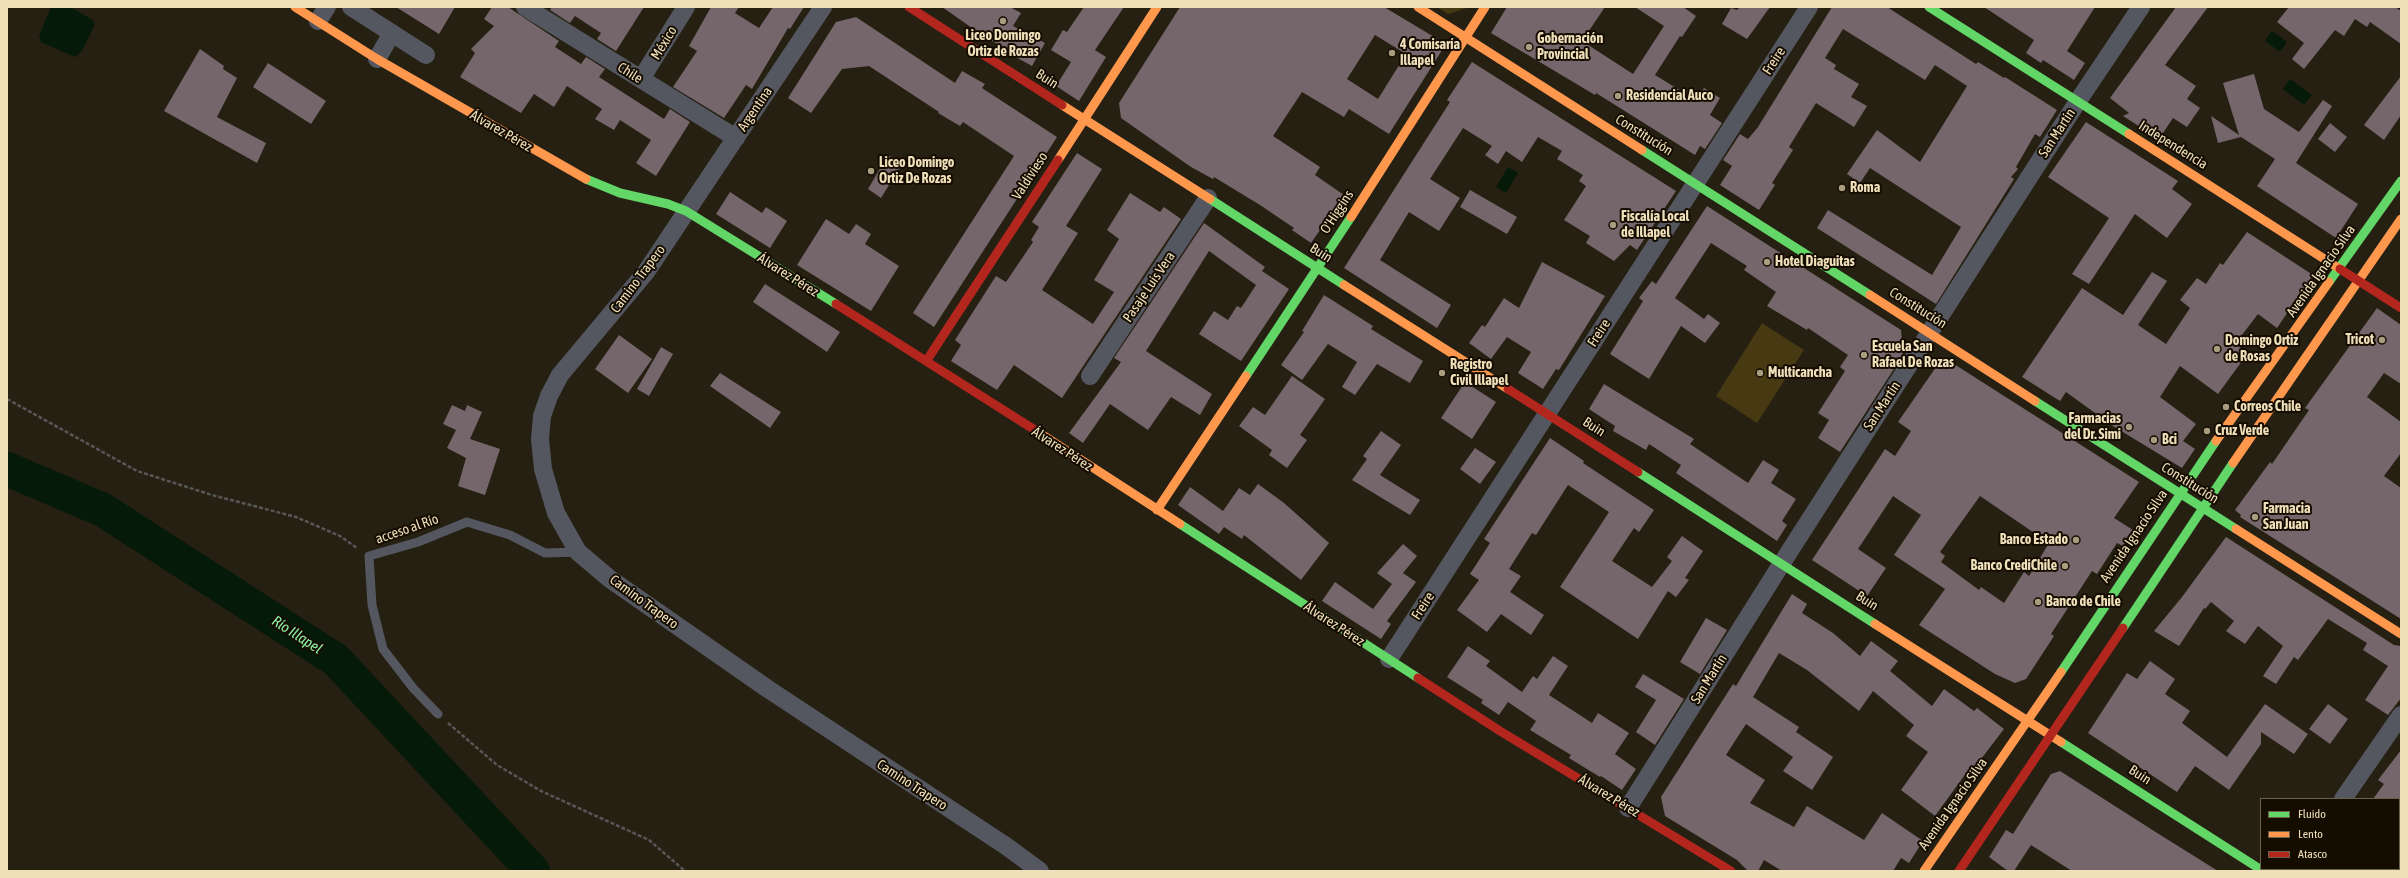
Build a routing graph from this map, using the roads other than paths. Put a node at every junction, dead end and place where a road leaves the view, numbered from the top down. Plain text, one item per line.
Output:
1 (295, 7) edge
2 (351, 7) edge
3 (525, 7) edge
4 (686, 7) edge
5 (823, 7) edge
6 (909, 7) edge
7 (1157, 7) edge
8 (1418, 7) edge
9 (1485, 7) edge
10 (1808, 7) edge
11 (1929, 7) edge
12 (2141, 7) edge
13 (322, 14) edge
14 (392, 33) junction
15 (1466, 38) junction
16 (426, 55) dead end
17 (377, 58) junction
18 (641, 79) junction
19 (2078, 101) junction
20 (1084, 119) junction
21 (736, 138) junction
22 (2401, 181) edge
23 (1695, 184) junction
24 (1208, 198) junction
25 (686, 211) junction
26 (2401, 219) edge
27 (1318, 268) junction
28 (2341, 268) junction
29 (2360, 280) junction
30 (2401, 308) edge
31 (1930, 332) junction
32 (927, 360) junction
33 (1090, 376) dead end
34 (1547, 413) junction
35 (2180, 492) junction
36 (2203, 507) junction
37 (1157, 510) junction
38 (578, 552) junction
39 (1782, 563) junction
40 (2401, 634) edge
41 (1388, 659) junction
42 (438, 714) road end
43 (2401, 715) edge
44 (2029, 720) junction
45 (2051, 734) junction
46 (2344, 798) edge
47 (1628, 808) junction
48 (2260, 868) edge
49 (1040, 871) edge
50 (1731, 871) edge
51 (1924, 871) edge
52 (1959, 871) edge

1 - 13 main road, Álvarez Pérez
2 - 14 street
3 - 18 street, Chile
4 - 18 street, México
5 - 21 street, Argentina
6 - 20 main road, Buin
7 - 20 main road, Valdivieso
8 - 15 main road, Constitución
9 - 15 main road, O'Higgins
10 - 23 street, Freire
11 - 19 main road, Independencia
12 - 19 street, San Martín
13 - 17 main road, Álvarez Pérez
14 - 16 street
14 - 17 street
15 - 23 main road, Constitución
15 - 27 main road, O'Higgins
17 - 25 main road, Álvarez Pérez
18 - 21 street, Chile
19 - 28 main road, Independencia
19 - 31 street, San Martín
20 - 24 main road, Buin
20 - 32 main road, Valdivieso
21 - 25 street, Argentina
22 - 28 main road, Avenida Ignacio Silva
23 - 31 main road, Constitución
23 - 34 street, Freire
24 - 27 main road, Buin
24 - 33 street, Pasaje Luis Vera
25 - 32 main road, Álvarez Pérez
25 - 38 street, Camino Trapero
26 - 29 main road
27 - 34 main road, Buin
27 - 37 main road, O'Higgins
28 - 29 main road, Independencia
28 - 35 main road, Avenida Ignacio Silva
29 - 30 main road, Independencia
29 - 36 main road
31 - 35 main road, Constitución
31 - 39 street, San Martín
32 - 37 main road, Álvarez Pérez
34 - 39 main road, Buin
34 - 41 street, Freire
35 - 36 main road, Constitución
35 - 44 main road, Avenida Ignacio Silva
36 - 40 main road, Constitución
36 - 45 main road
37 - 41 main road, Álvarez Pérez
38 - 42 lane, acceso al Río
38 - 49 street, Camino Trapero
39 - 44 main road, Buin
39 - 47 street, San Martín
41 - 47 main road, Álvarez Pérez
43 - 46 street
44 - 45 main road, Buin
44 - 51 main road, Avenida Ignacio Silva
45 - 48 main road, Buin
45 - 52 main road
47 - 50 main road, Álvarez Pérez

